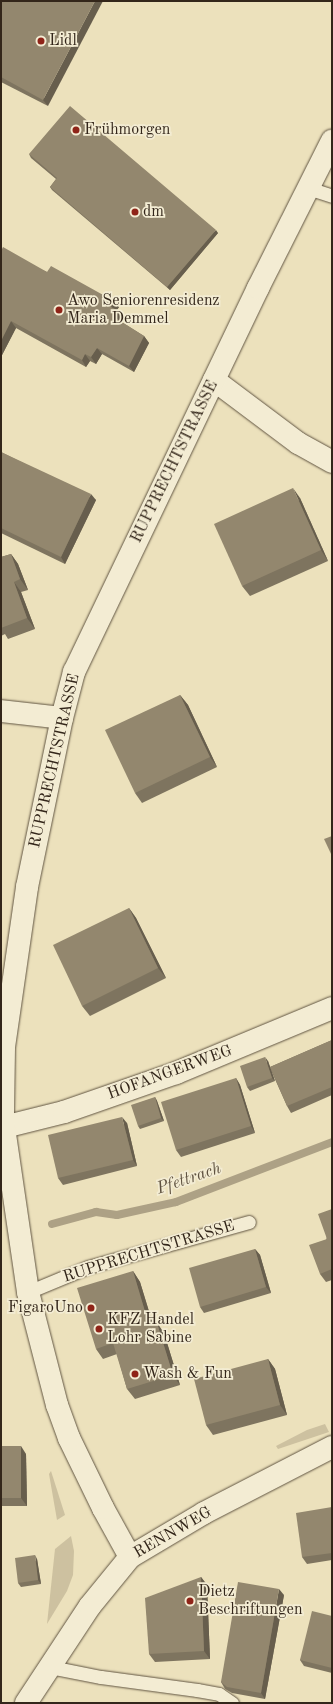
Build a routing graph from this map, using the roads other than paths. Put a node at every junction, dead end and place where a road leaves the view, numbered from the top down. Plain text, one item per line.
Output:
1 (332, 141) edge
2 (308, 188) junction
3 (332, 196) edge
4 (214, 380) junction
5 (332, 462) edge
6 (1, 711) edge
7 (62, 718) junction
8 (332, 1008) edge
9 (4, 1127) junction
10 (249, 1222) dead end
11 (28, 1292) junction
12 (332, 1448) edge
13 (130, 1556) junction
14 (50, 1667) junction
15 (26, 1703) edge
16 (232, 1703) edge

1 - 2 main road, RUPPRECHTSTRASSE
2 - 3 lane
2 - 4 main road, RUPPRECHTSTRASSE
4 - 5 main road
4 - 7 main road, RUPPRECHTSTRASSE
6 - 7 main road
7 - 9 main road, RUPPRECHTSTRASSE
8 - 9 main road, HOFANGERWEG
9 - 11 main road, RUPPRECHTSTRASSE
10 - 11 lane, RUPPRECHTSTRASSE
11 - 13 main road, RUPPRECHTSTRASSE
12 - 13 main road, RENNWEG
13 - 14 main road, RENNWEG
14 - 15 main road, RENNWEG
14 - 16 lane

